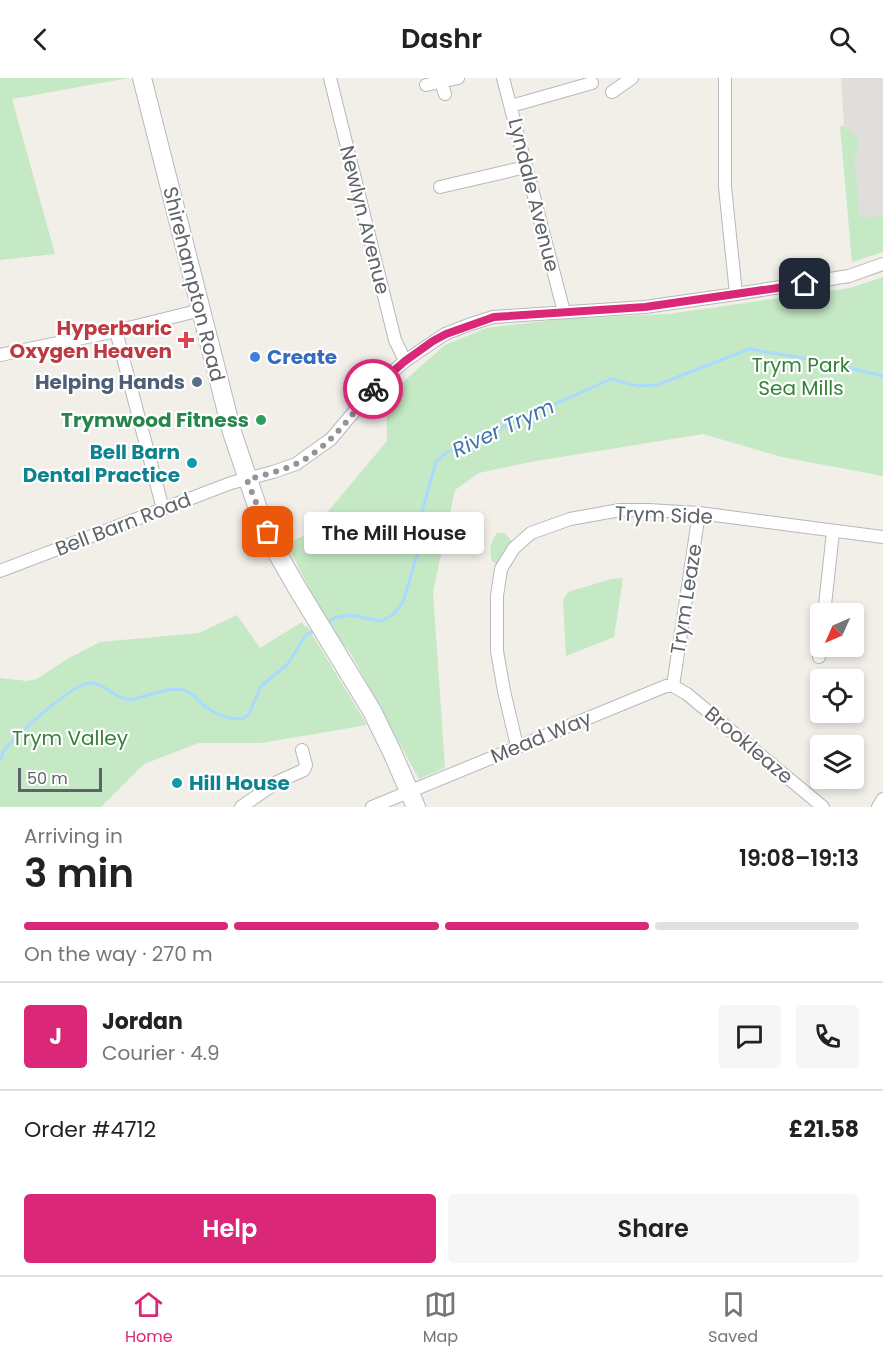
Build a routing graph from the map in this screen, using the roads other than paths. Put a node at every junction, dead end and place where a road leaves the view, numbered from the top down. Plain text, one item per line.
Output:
1 (142, 78) edge
2 (330, 78) edge
3 (458, 78) edge
4 (503, 78) edge
5 (725, 78) edge
6 (584, 83) edge
7 (426, 86) dead end
8 (511, 106) junction
9 (526, 167) junction
10 (440, 187) dead end
11 (883, 264) edge
12 (736, 294) junction
13 (201, 310) junction
14 (564, 312) junction
15 (116, 331) junction
16 (0, 356) edge
17 (405, 361) junction
18 (247, 480) junction
19 (164, 509) junction
20 (699, 513) junction
21 (833, 532) junction
22 (883, 537) edge
23 (0, 570) edge
24 (825, 603) edge
25 (673, 686) junction
26 (518, 746) junction
27 (302, 750) dead end
28 (413, 799) edge
29 (883, 799) edge
30 (241, 807) edge
31 (372, 807) edge
32 (823, 807) edge
33 (878, 807) edge

1 - 13 main road, Shirehampton Road
2 - 17 street, Newlyn Avenue
3 - 7 street
4 - 8 street, Lyndale Avenue
5 - 12 street
6 - 8 street
8 - 9 street, Lyndale Avenue
9 - 10 street
9 - 14 street, Lyndale Avenue
11 - 12 street, Bell Barn Road
12 - 14 street, Bell Barn Road
13 - 15 street
13 - 18 main road, Shirehampton Road
14 - 17 street, Bell Barn Road
15 - 16 street
15 - 19 street
17 - 18 street, Bell Barn Road
18 - 19 street, Bell Barn Road
18 - 28 main road, Shirehampton Road
19 - 23 street, Bell Barn Road
20 - 21 street, Trym Side
20 - 25 street, Trym Leaze
20 - 26 street, Trym Side
21 - 22 street, Trym Side
21 - 24 street
25 - 26 street, Mead Way
25 - 32 street, Brookleaze
26 - 28 street, Mead Way
27 - 30 street
28 - 31 street, Mead Way
29 - 33 street

